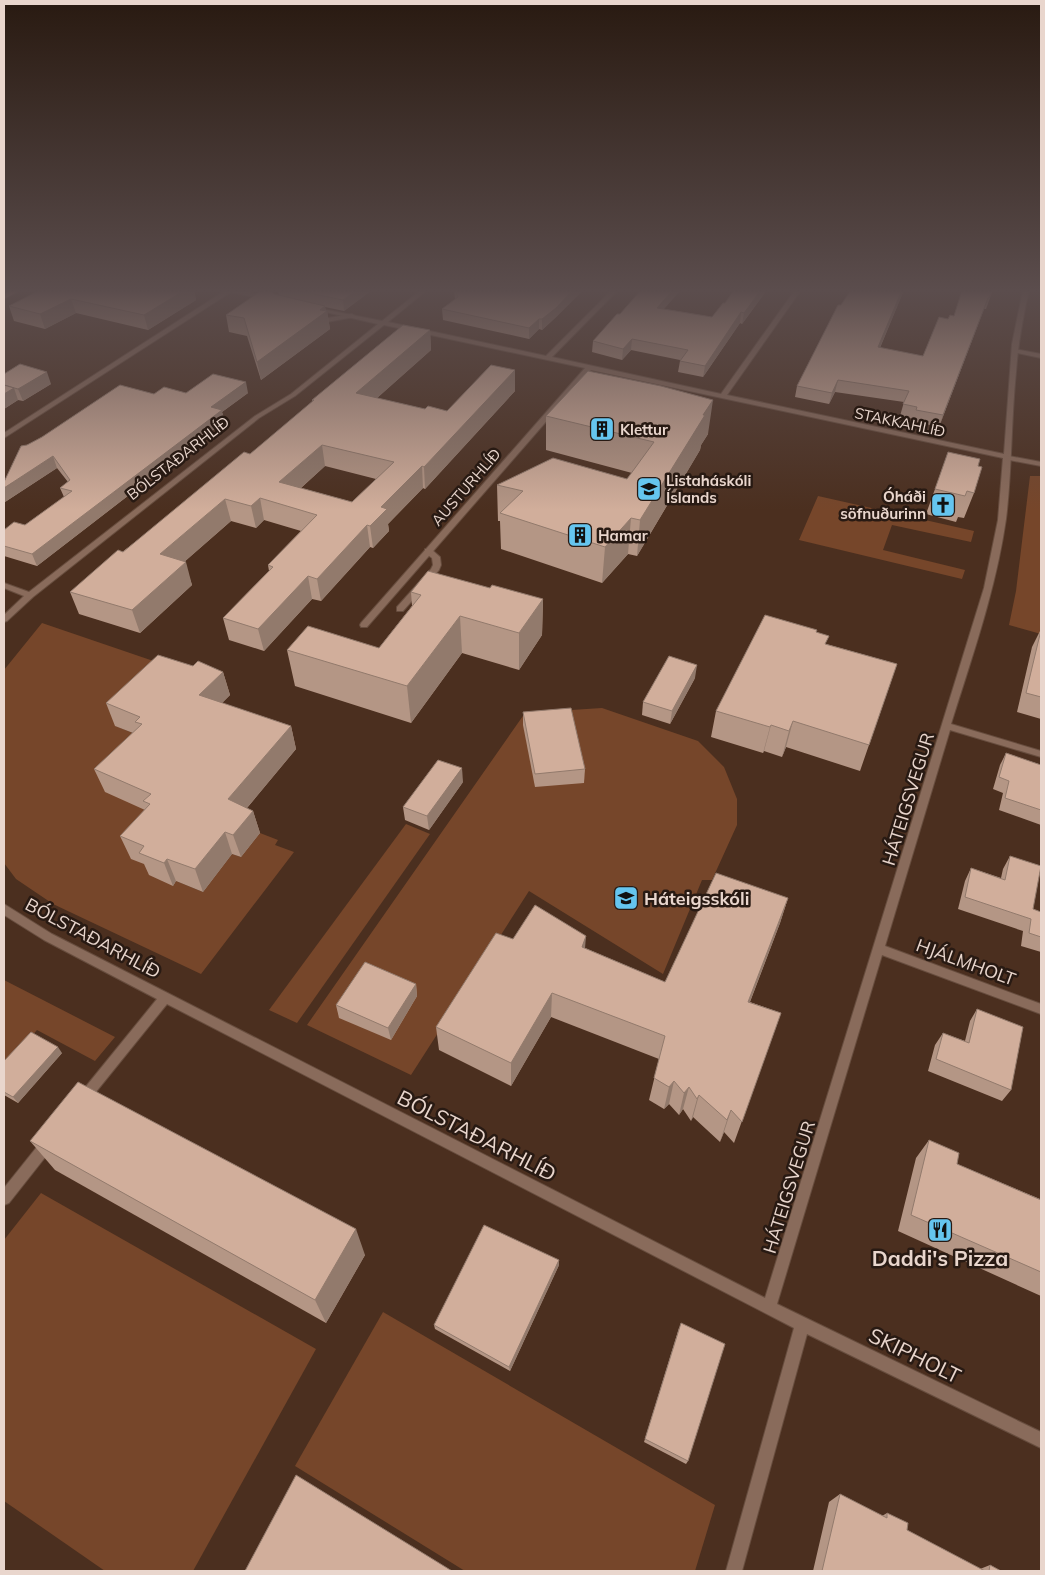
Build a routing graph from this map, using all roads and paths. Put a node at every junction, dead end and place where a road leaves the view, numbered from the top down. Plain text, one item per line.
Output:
1 (117, 364) edge
2 (331, 364) edge
3 (574, 364) edge
4 (746, 364) edge
5 (1013, 364) edge
6 (590, 367) junction
7 (723, 396) junction
8 (4, 436) edge
9 (1007, 457) junction
10 (1040, 464) edge
11 (428, 551) junction
12 (4, 585) edge
13 (30, 595) junction
14 (400, 609) dead end
15 (4, 619) edge
16 (364, 625) dead end
17 (947, 726) junction
18 (1041, 754) edge
19 (4, 910) edge
20 (878, 948) junction
21 (166, 997) junction
22 (1041, 1009) edge
23 (74, 1110) edge
24 (56, 1132) edge
25 (4, 1198) edge
26 (769, 1308) junction
27 (802, 1324) junction
28 (1041, 1440) edge
29 (734, 1571) edge

1 - 8 street
2 - 13 street, BÓLSTAÐARHLÍÐ
3 - 6 street, STAKKAHLÍÐ
4 - 7 street
5 - 9 street, HÁTEIGSVEGUR
6 - 7 street, STAKKAHLÍÐ
6 - 11 street, AUSTURHLÍÐ
7 - 9 street, STAKKAHLÍÐ
9 - 10 street, STAKKAHLÍÐ
9 - 17 street, HÁTEIGSVEGUR
11 - 14 street
11 - 16 street, AUSTURHLÍÐ
12 - 13 street
13 - 15 street, BÓLSTAÐARHLÍÐ
17 - 18 street
17 - 20 street, HÁTEIGSVEGUR
19 - 21 street, BÓLSTAÐARHLÍÐ
20 - 22 street, HJÁLMHOLT
20 - 26 street, HÁTEIGSVEGUR
21 - 23 street, BÓLSTAÐARHLÍÐ
21 - 26 street, BÓLSTAÐARHLÍÐ
24 - 25 street
26 - 27 street, SKIPHOLT
27 - 28 street, SKIPHOLT
27 - 29 street

